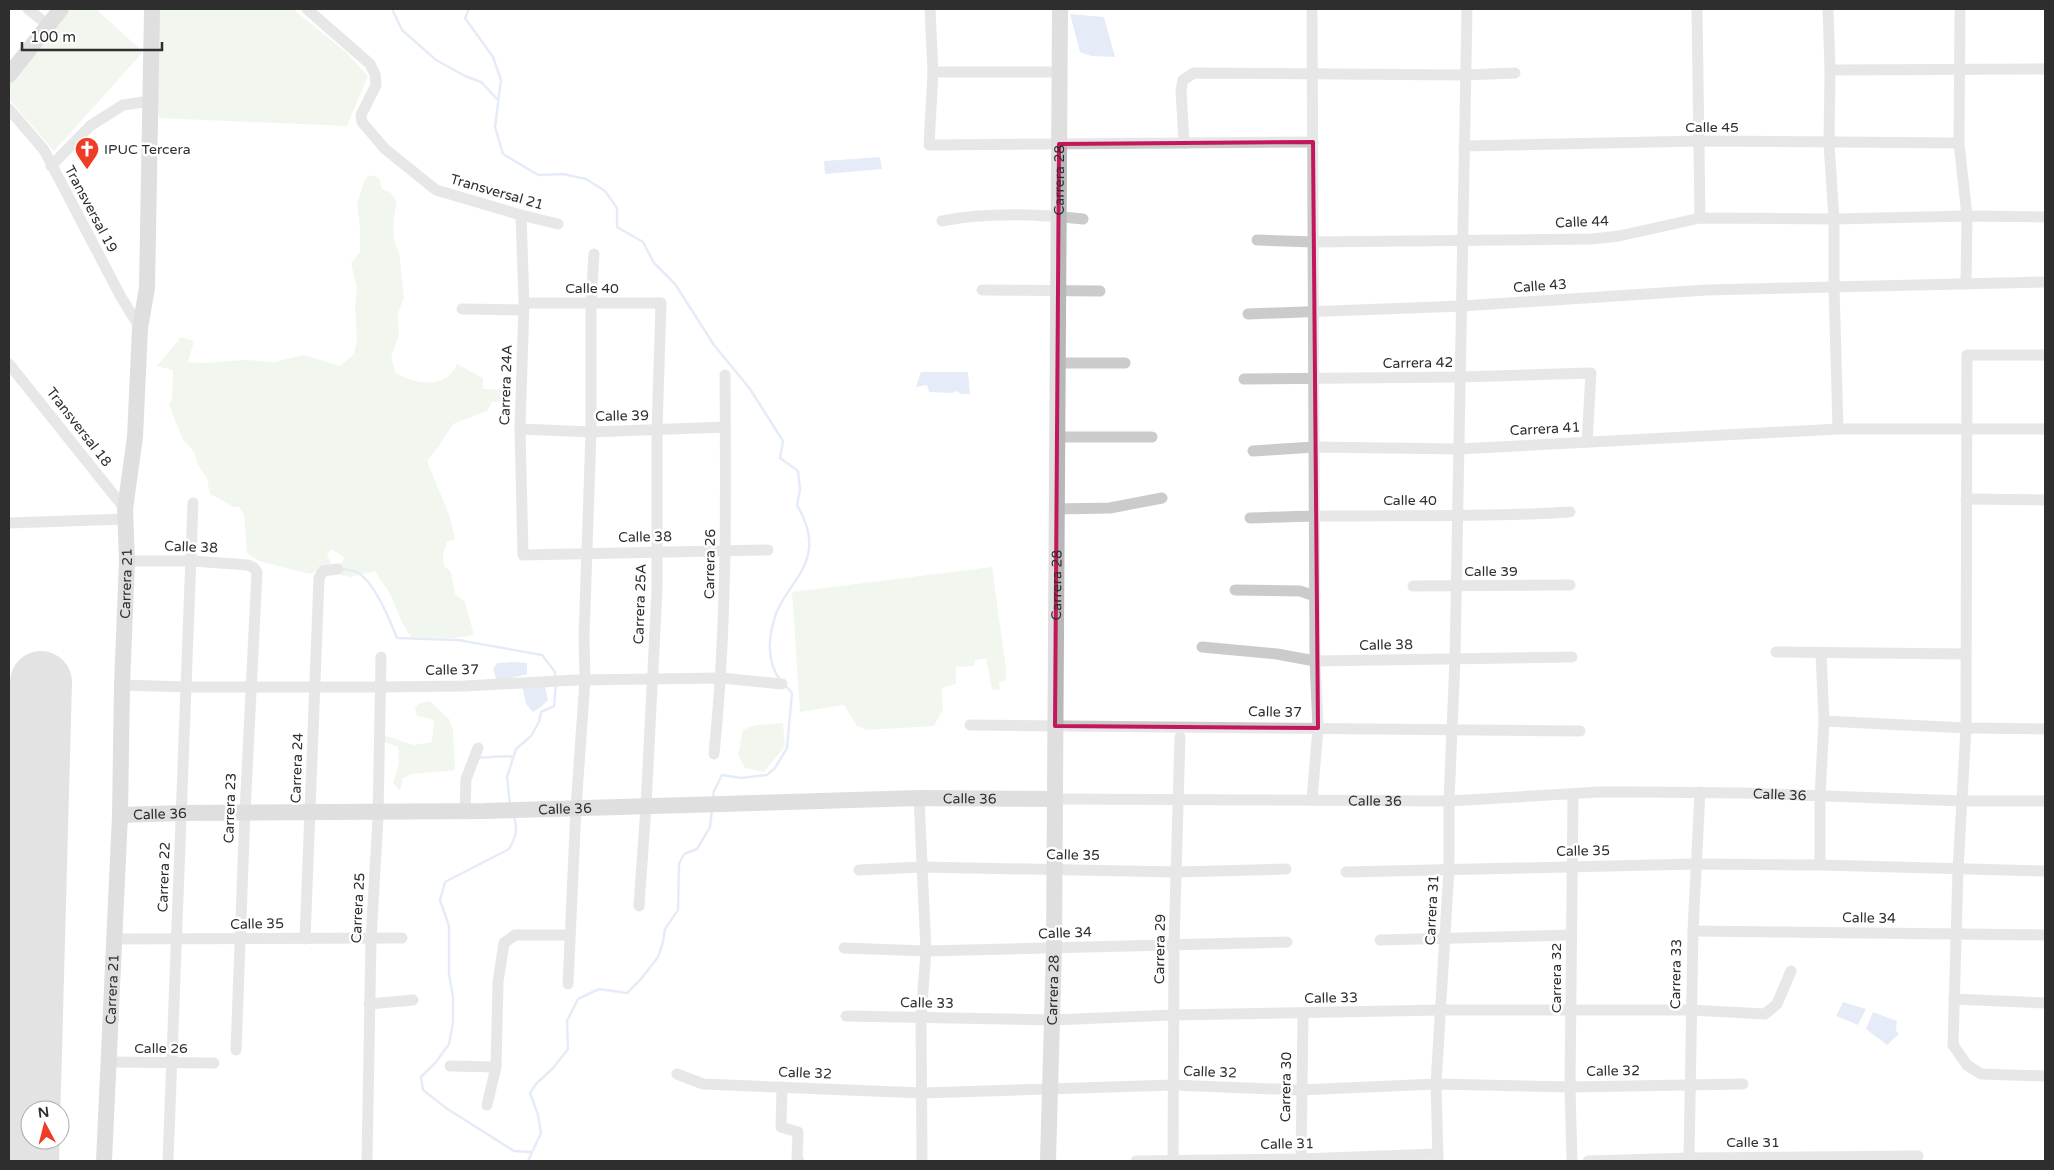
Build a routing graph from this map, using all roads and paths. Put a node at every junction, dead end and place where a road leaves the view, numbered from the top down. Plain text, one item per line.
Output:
1 (28, 9) edge
2 (61, 9) edge
3 (152, 9) edge
4 (307, 9) edge
5 (930, 9) edge
6 (1060, 9) edge
7 (1312, 9) edge
8 (1467, 9) edge
9 (1697, 9) edge
10 (1828, 9) edge
11 (1960, 9) edge
12 (48, 25) junction
13 (2045, 69) edge
14 (1830, 70) junction
15 (1958, 70) junction
16 (933, 72) junction
17 (1060, 72) junction
18 (1312, 73) junction
19 (1515, 73) dead end
20 (9, 75) edge
21 (1465, 75) junction
22 (150, 101) junction
23 (9, 109) edge
24 (1699, 141) junction
25 (1313, 142) junction
26 (1184, 143) junction
27 (1959, 143) junction
28 (1059, 144) junction
29 (1829, 144) junction
30 (1464, 146) junction
31 (51, 166) junction
32 (521, 216) junction
33 (1059, 216) junction
34 (1966, 216) junction
35 (2045, 216) edge
36 (1700, 218) junction
37 (1084, 220) dead end
38 (1834, 220) junction
39 (942, 221) dead end
40 (558, 224) dead end
41 (1463, 239) junction
42 (1257, 240) dead end
43 (1313, 242) junction
44 (594, 254) dead end
45 (2045, 282) edge
46 (1966, 284) junction
47 (1834, 287) junction
48 (982, 290) dead end
49 (1058, 290) junction
50 (1100, 291) dead end
51 (661, 303) joint
52 (591, 304) junction
53 (524, 306) junction
54 (1462, 306) junction
55 (462, 309) dead end
56 (1314, 312) junction
57 (1248, 314) dead end
58 (140, 328) junction
59 (2045, 355) edge
60 (1058, 363) junction
61 (1125, 363) dead end
62 (9, 364) edge
63 (18, 374) junction
64 (724, 375) dead end
65 (1460, 377) junction
66 (1244, 379) dead end
67 (1314, 379) junction
68 (9, 382) edge
69 (725, 426) junction
70 (520, 429) junction
71 (1838, 429) junction
72 (1966, 429) junction
73 (2045, 429) edge
74 (657, 430) junction
75 (591, 432) junction
76 (1057, 437) junction
77 (1152, 437) dead end
78 (1587, 442) junction
79 (1314, 447) junction
80 (1459, 449) junction
81 (1253, 452) dead end
82 (1162, 498) dead end
83 (1966, 499) junction
84 (2045, 500) edge
85 (193, 503) dead end
86 (1056, 508) junction
87 (1570, 512) dead end
88 (126, 514) junction
89 (1315, 515) junction
90 (1458, 515) junction
91 (1250, 518) dead end
92 (9, 523) edge
93 (726, 550) junction
94 (768, 550) dead end
95 (657, 552) junction
96 (587, 554) junction
97 (523, 555) joint
98 (127, 561) junction
99 (192, 561) junction
100 (254, 568) joint
101 (338, 569) dead end
102 (1570, 585) dead end
103 (1413, 586) dead end
104 (1457, 586) junction
105 (1235, 590) dead end
106 (1315, 596) junction
107 (1202, 647) dead end
108 (1776, 652) dead end
109 (1821, 653) junction
110 (1965, 654) junction
111 (381, 657) dead end
112 (1572, 657) dead end
113 (1456, 659) junction
114 (1315, 661) junction
115 (722, 678) junction
116 (652, 679) junction
117 (581, 680) junction
118 (782, 684) dead end
119 (122, 685) junction
120 (250, 686) junction
121 (187, 687) junction
122 (315, 687) junction
123 (380, 687) junction
124 (1824, 721) junction
125 (970, 725) dead end
126 (1055, 726) junction
127 (1318, 728) junction
128 (1966, 728) junction
129 (1451, 729) junction
130 (2045, 729) edge
131 (1580, 730) dead end
132 (1180, 737) dead end
133 (478, 748) dead end
134 (714, 754) dead end
135 (1700, 792) junction
136 (1573, 794) junction
137 (1820, 796) junction
138 (919, 798) junction
139 (1054, 799) junction
140 (1179, 799) junction
141 (1312, 800) junction
142 (2045, 800) edge
143 (1448, 801) junction
144 (1963, 801) junction
145 (646, 806) junction
146 (576, 808) junction
147 (311, 811) junction
148 (378, 811) junction
149 (465, 811) junction
150 (245, 812) junction
151 (182, 813) junction
152 (120, 815) junction
153 (1695, 864) junction
154 (1820, 865) junction
155 (921, 867) junction
156 (1572, 867) junction
157 (1054, 869) junction
158 (1286, 869) dead end
159 (1449, 869) junction
160 (859, 870) dead end
161 (1958, 870) junction
162 (2045, 871) edge
163 (1177, 872) junction
164 (1346, 872) dead end
165 (639, 906) dead end
166 (1693, 931) junction
167 (1956, 934) junction
168 (570, 935) junction
169 (1571, 935) junction
170 (2045, 935) edge
171 (402, 938) dead end
172 (114, 939) junction
173 (305, 939) junction
174 (371, 939) junction
175 (1445, 939) junction
176 (177, 940) junction
177 (241, 940) junction
178 (1380, 940) dead end
179 (1287, 942) dead end
180 (1174, 944) junction
181 (844, 948) dead end
182 (1054, 949) junction
183 (926, 951) junction
184 (1791, 970) dead end
185 (568, 984) dead end
186 (1954, 998) junction
187 (413, 1000) dead end
188 (2045, 1003) edge
189 (369, 1004) junction
190 (1441, 1010) junction
191 (1571, 1010) junction
192 (1690, 1010) junction
193 (1303, 1014) junction
194 (1173, 1015) junction
195 (846, 1016) dead end
196 (921, 1017) junction
197 (1052, 1020) junction
198 (236, 1050) dead end
199 (108, 1062) junction
200 (172, 1063) junction
201 (214, 1063) dead end
202 (450, 1066) dead end
203 (496, 1067) junction
204 (676, 1074) dead end
205 (2045, 1076) edge
206 (1436, 1084) junction
207 (1744, 1084) dead end
208 (1690, 1085) junction
209 (1174, 1086) junction
210 (782, 1087) junction
211 (1570, 1088) junction
212 (1050, 1089) junction
213 (1300, 1090) junction
214 (922, 1093) junction
215 (487, 1105) dead end
216 (1918, 1156) dead end
217 (1438, 1157) edge
218 (1690, 1158) junction
219 (1300, 1160) edge
220 (104, 1161) edge
221 (168, 1161) edge
222 (367, 1161) edge
223 (799, 1161) edge
224 (922, 1161) edge
225 (1048, 1161) edge
226 (1136, 1161) edge
227 (1173, 1161) edge
228 (1572, 1161) edge
229 (1588, 1161) edge

1 - 12 street
2 - 12 street
3 - 22 street, Carrera 21
4 - 32 street, Transversal 21
5 - 16 street
6 - 17 street, Carrera 28
7 - 18 street
8 - 21 street, Carrera 31
9 - 24 street
10 - 14 street
11 - 15 street
12 - 20 street
13 - 15 street
14 - 15 street
14 - 29 street
15 - 27 street
16 - 17 street
16 - 28 street
17 - 28 street, Carrera 28
18 - 21 street
18 - 25 street
18 - 26 street
19 - 21 street
21 - 30 street, Carrera 31
22 - 31 street
22 - 58 street, Carrera 21
23 - 31 street, Transversal 19
24 - 29 street, Calle 45
24 - 30 street, Calle 45
24 - 36 street
25 - 26 street
25 - 43 street
26 - 28 street
27 - 29 street, Calle 45
27 - 34 street
28 - 33 street, Carrera 28
29 - 38 street
30 - 41 street, Carrera 31
31 - 58 street, Transversal 19
32 - 40 street, Transversal 21
32 - 53 street, Carrera 24A
33 - 37 street
33 - 39 street
33 - 49 street, Carrera 28
34 - 35 street, Calle 44
34 - 38 street, Calle 44
34 - 46 street
36 - 38 street, Calle 44
36 - 41 street, Calle 44
38 - 47 street
41 - 43 street, Calle 44
41 - 54 street, Carrera 31
42 - 43 street, Calle 44
43 - 56 street
44 - 52 street
45 - 46 street, Calle 43
46 - 47 street, Calle 43
47 - 54 street, Calle 43
47 - 71 street
48 - 49 street
49 - 50 street
49 - 60 street, Carrera 28
51 - 52 street, Calle 40
51 - 74 street, Carrera 25A
52 - 53 street, Calle 40
52 - 75 street
53 - 55 street, Calle 40
53 - 70 street, Carrera 24A
54 - 56 street, Calle 43
54 - 65 street, Carrera 31
56 - 57 street, Calle 43
56 - 67 street
58 - 88 street, Carrera 21
59 - 72 street
60 - 61 street
60 - 76 street, Carrera 28
62 - 63 street, Transversal 18
63 - 68 street
63 - 88 street, Transversal 18
64 - 69 street, Carrera 26
65 - 67 street, Carrera 42
65 - 78 street, Carrera 42
65 - 80 street, Carrera 31
66 - 67 street, Carrera 42
67 - 79 street
69 - 74 street, Calle 39
69 - 93 street, Carrera 26
70 - 75 street, Calle 39
70 - 97 street, Carrera 24A
71 - 72 street, Carrera 41
71 - 78 street, Carrera 41
72 - 73 street, Carrera 41
72 - 83 street
74 - 75 street, Calle 39
74 - 95 street, Carrera 25A
75 - 96 street
76 - 77 street
76 - 86 street, Carrera 28
78 - 80 street, Carrera 41
79 - 80 street, Carrera 41
79 - 81 street, Carrera 41
79 - 89 street
80 - 90 street, Carrera 31
82 - 86 street
83 - 84 street
83 - 110 street
85 - 99 street, Carrera 22
86 - 126 street, Carrera 28
87 - 90 street, Calle 40
88 - 92 street
88 - 98 street, Carrera 21
89 - 90 street, Calle 40
89 - 91 street, Calle 40
89 - 106 street
90 - 104 street, Carrera 31
93 - 94 street, Calle 38
93 - 95 street, Calle 38
93 - 115 street, Carrera 26
95 - 96 street, Calle 38
95 - 116 street, Carrera 25A
96 - 97 street, Calle 38
96 - 117 street
98 - 99 street, Calle 38
98 - 119 street, Carrera 21
99 - 100 street, Calle 38
99 - 121 street, Carrera 22
100 - 120 street, Carrera 23
101 - 122 street, Carrera 24
102 - 104 street, Calle 39
103 - 104 street, Calle 39
104 - 113 street, Carrera 31
105 - 106 street
106 - 114 street
107 - 114 street, Calle 38
108 - 109 street
109 - 110 street
109 - 124 street
110 - 128 street
111 - 123 street, Carrera 25
112 - 113 street, Calle 38
113 - 114 street, Calle 38
113 - 129 street, Carrera 31
114 - 127 street
115 - 116 street, Calle 37
115 - 118 street, Calle 37
115 - 134 street, Carrera 26
116 - 117 street, Calle 37
116 - 145 street, Carrera 25A
117 - 123 street, Calle 37
117 - 146 street
119 - 121 street, Calle 37
119 - 152 street, Carrera 21
120 - 121 street, Calle 37
120 - 122 street, Calle 37
120 - 150 street, Carrera 23
121 - 151 street, Carrera 22
122 - 123 street, Calle 37
122 - 147 street, Carrera 24
123 - 148 street, Carrera 25
124 - 128 street
124 - 137 street
125 - 126 street, Calle 37
126 - 127 street, Calle 37
126 - 139 street, Carrera 28
127 - 129 street, Calle 37
127 - 141 street
128 - 130 street
128 - 144 street
129 - 131 street, Calle 37
129 - 143 street, Carrera 31
132 - 140 street, Carrera 29
133 - 149 street
135 - 136 street, Calle 36
135 - 137 street, Calle 36
135 - 153 street, Carrera 33
136 - 143 street, Calle 36
136 - 156 street, Carrera 32
137 - 144 street, Calle 36
137 - 154 street
138 - 139 street, Calle 36
138 - 145 street, Calle 36
138 - 155 street
139 - 140 street, Calle 36
139 - 157 street, Carrera 28
140 - 141 street, Calle 36
140 - 163 street, Carrera 29
141 - 143 street, Calle 36
142 - 144 street, Calle 36
143 - 159 street, Carrera 31
144 - 161 street
145 - 146 street, Calle 36
145 - 165 street, Carrera 25A
146 - 149 street, Calle 36
146 - 168 street
147 - 148 street, Calle 36
147 - 150 street, Calle 36
147 - 173 street, Carrera 24
148 - 149 street, Calle 36
148 - 174 street, Carrera 25
150 - 151 street, Calle 36
150 - 177 street, Carrera 23
151 - 152 street, Calle 36
151 - 176 street, Carrera 22
152 - 172 street, Carrera 21
153 - 154 street, Calle 35
153 - 156 street, Calle 35
153 - 166 street, Carrera 33
154 - 161 street, Calle 35
155 - 157 street, Calle 35
155 - 160 street, Calle 35
155 - 183 street
156 - 159 street, Calle 35
156 - 169 street, Carrera 32
157 - 163 street, Calle 35
157 - 182 street, Carrera 28
158 - 163 street, Calle 35
159 - 164 street, Calle 35
159 - 175 street, Carrera 31
161 - 162 street, Calle 35
161 - 167 street
163 - 180 street, Carrera 29
166 - 167 street, Calle 34
166 - 192 street, Carrera 33
167 - 170 street, Calle 34
167 - 186 street
168 - 185 street
168 - 203 street
169 - 175 street
169 - 191 street, Carrera 32
171 - 174 street, Calle 35
172 - 176 street, Calle 35
172 - 199 street, Carrera 21
173 - 174 street, Calle 35
173 - 177 street, Calle 35
174 - 189 street, Carrera 25
175 - 178 street
175 - 190 street, Carrera 31
176 - 177 street, Calle 35
176 - 200 street, Carrera 22
177 - 198 street, Carrera 23
179 - 180 street, Calle 34
180 - 182 street, Calle 34
180 - 194 street, Carrera 29
181 - 183 street, Calle 34
182 - 183 street, Calle 34
182 - 197 street, Carrera 28
183 - 196 street
184 - 192 street, Calle 33
186 - 188 street
186 - 205 street
187 - 189 street
189 - 222 street, Carrera 25
190 - 191 street, Calle 33
190 - 193 street, Calle 33
190 - 206 street, Carrera 31
191 - 192 street, Calle 33
191 - 211 street, Carrera 32
192 - 208 street, Carrera 33
193 - 194 street, Calle 33
193 - 213 street, Carrera 30
194 - 197 street, Calle 33
194 - 209 street, Carrera 29
195 - 196 street, Calle 33
196 - 197 street, Calle 33
196 - 214 street
197 - 212 street, Carrera 28
199 - 200 street, Calle 26
199 - 220 street, Carrera 21
200 - 201 street, Calle 26
200 - 221 street, Carrera 22
202 - 203 street
203 - 215 street
204 - 210 street, Calle 32
206 - 211 street, Calle 32
206 - 213 street, Calle 32
206 - 217 street, Carrera 31
207 - 208 street, Calle 32
208 - 211 street, Calle 32
208 - 218 street, Carrera 33
209 - 212 street, Calle 32
209 - 213 street, Calle 32
209 - 227 street, Carrera 29
210 - 214 street, Calle 32
210 - 223 street
211 - 228 street, Carrera 32
212 - 214 street, Calle 32
212 - 225 street, Carrera 28
213 - 219 street, Carrera 30
214 - 224 street
216 - 218 street, Calle 31
217 - 219 street, Calle 31
218 - 229 street, Calle 31
219 - 227 street, Calle 31
226 - 227 street, Calle 31

